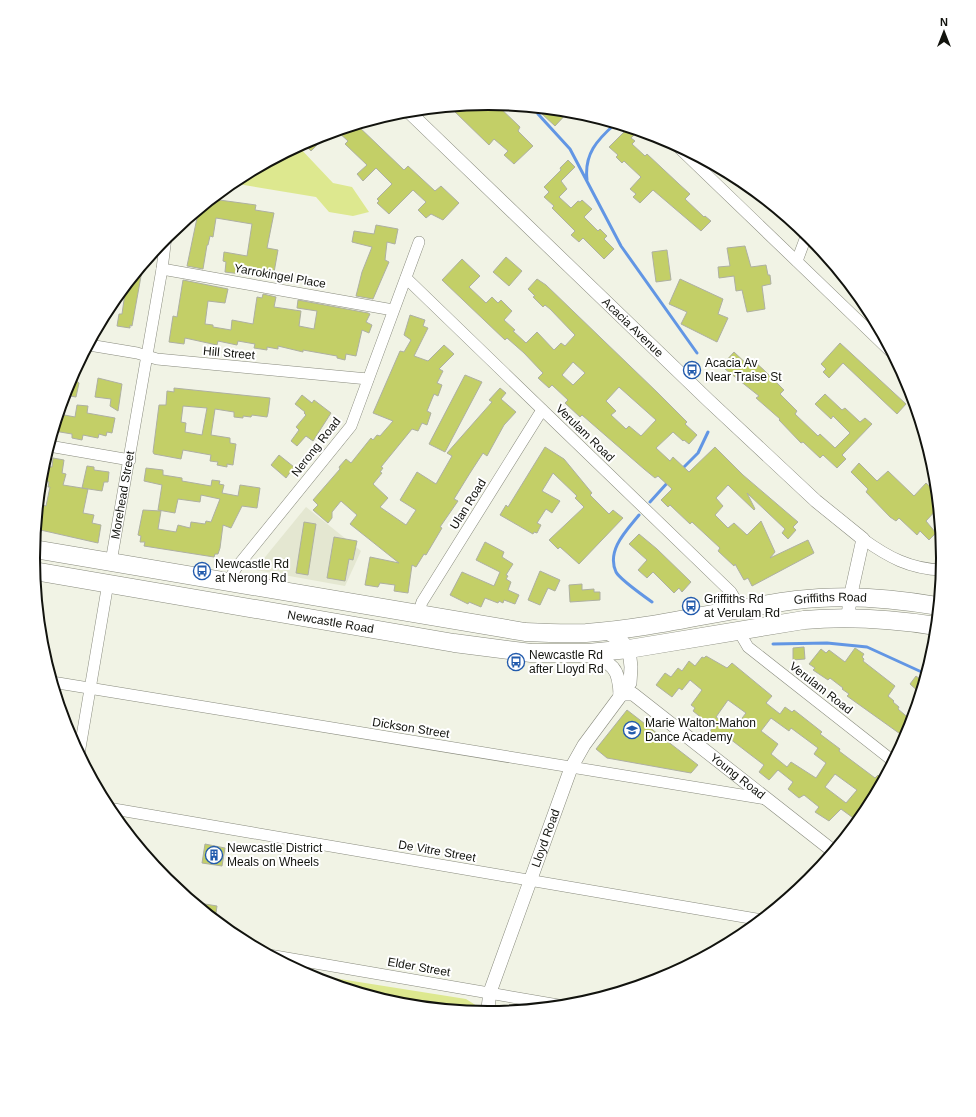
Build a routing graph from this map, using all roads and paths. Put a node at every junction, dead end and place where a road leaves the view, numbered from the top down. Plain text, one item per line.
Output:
1 (414, 117) edge
2 (692, 160) edge
3 (804, 241) edge
4 (419, 242) dead end
5 (165, 249) edge
6 (797, 261) junction
7 (162, 269) junction
8 (406, 278) junction
9 (393, 310) junction
10 (880, 341) edge
11 (94, 346) edge
12 (147, 356) junction
13 (368, 379) junction
14 (542, 410) junction
15 (54, 447) edge
16 (130, 460) junction
17 (863, 539) junction
18 (40, 550) edge
19 (111, 562) junction
20 (936, 570) edge
21 (40, 572) edge
22 (228, 582) junction
23 (108, 583) junction
24 (850, 598) junction
25 (222, 604) junction
26 (933, 605) edge
27 (741, 609) junction
28 (418, 614) junction
29 (848, 617) junction
30 (931, 625) edge
31 (738, 630) junction
32 (604, 631) junction
33 (629, 649) junction
34 (588, 653) junction
35 (58, 683) edge
36 (91, 689) junction
37 (620, 694) junction
38 (81, 745) edge
39 (889, 758) edge
40 (571, 768) junction
41 (766, 799) junction
42 (118, 810) edge
43 (829, 848) edge
44 (532, 880) junction
45 (754, 919) edge
46 (286, 958) edge
47 (490, 992) junction
48 (547, 1003) edge
49 (488, 1006) edge

1 - 17 street, Acacia Avenue
2 - 6 street
3 - 6 street
4 - 8 street, Nerong Road
5 - 7 street, Morehead Street
6 - 10 street
7 - 9 street, Yarrokingel Place
7 - 12 street, Morehead Street
8 - 9 street, Nerong Road
8 - 14 street, Verulam Road
9 - 13 street, Nerong Road
11 - 12 street, Hill Street
12 - 13 street, Hill Street
12 - 16 street, Morehead Street
13 - 22 street, Nerong Road
14 - 27 street, Verulam Road
14 - 28 street, Ulan Road
15 - 16 street
16 - 19 street, Morehead Street
17 - 20 street, Acacia Avenue
17 - 24 street
18 - 19 highway, Newcastle Road
19 - 22 highway, Newcastle Road
19 - 23 highway, Morehead Street
21 - 23 highway, Newcastle Road
22 - 25 highway
22 - 28 highway, Newcastle Road
23 - 25 highway, Newcastle Road
23 - 36 street, Morehead Street
24 - 26 highway, Griffiths Road
24 - 27 highway, Griffiths Road
24 - 29 street
25 - 34 highway, Newcastle Road
27 - 32 highway, Griffiths Road
28 - 32 highway, Newcastle Road
29 - 30 highway, Griffiths Road
29 - 31 highway, Griffiths Road
31 - 33 highway, Griffiths Road
31 - 39 street, Verulam Road
32 - 33 street
33 - 34 highway, Newcastle Road
33 - 37 street, Lloyd Road
34 - 37 street
35 - 36 street, Dickson Street
36 - 38 street, Morehead Street
36 - 40 street, Dickson Street
37 - 40 street, Lloyd Road
37 - 41 street, Young Road
40 - 41 street, Dickson Street
40 - 44 street, Lloyd Road
41 - 43 street, Young Road
42 - 44 street, De Vitre Street
44 - 45 street, De Vitre Street
44 - 47 street, Lloyd Road
46 - 47 street, Elder Street
47 - 48 street, Elder Street
47 - 49 street, Lloyd Road

